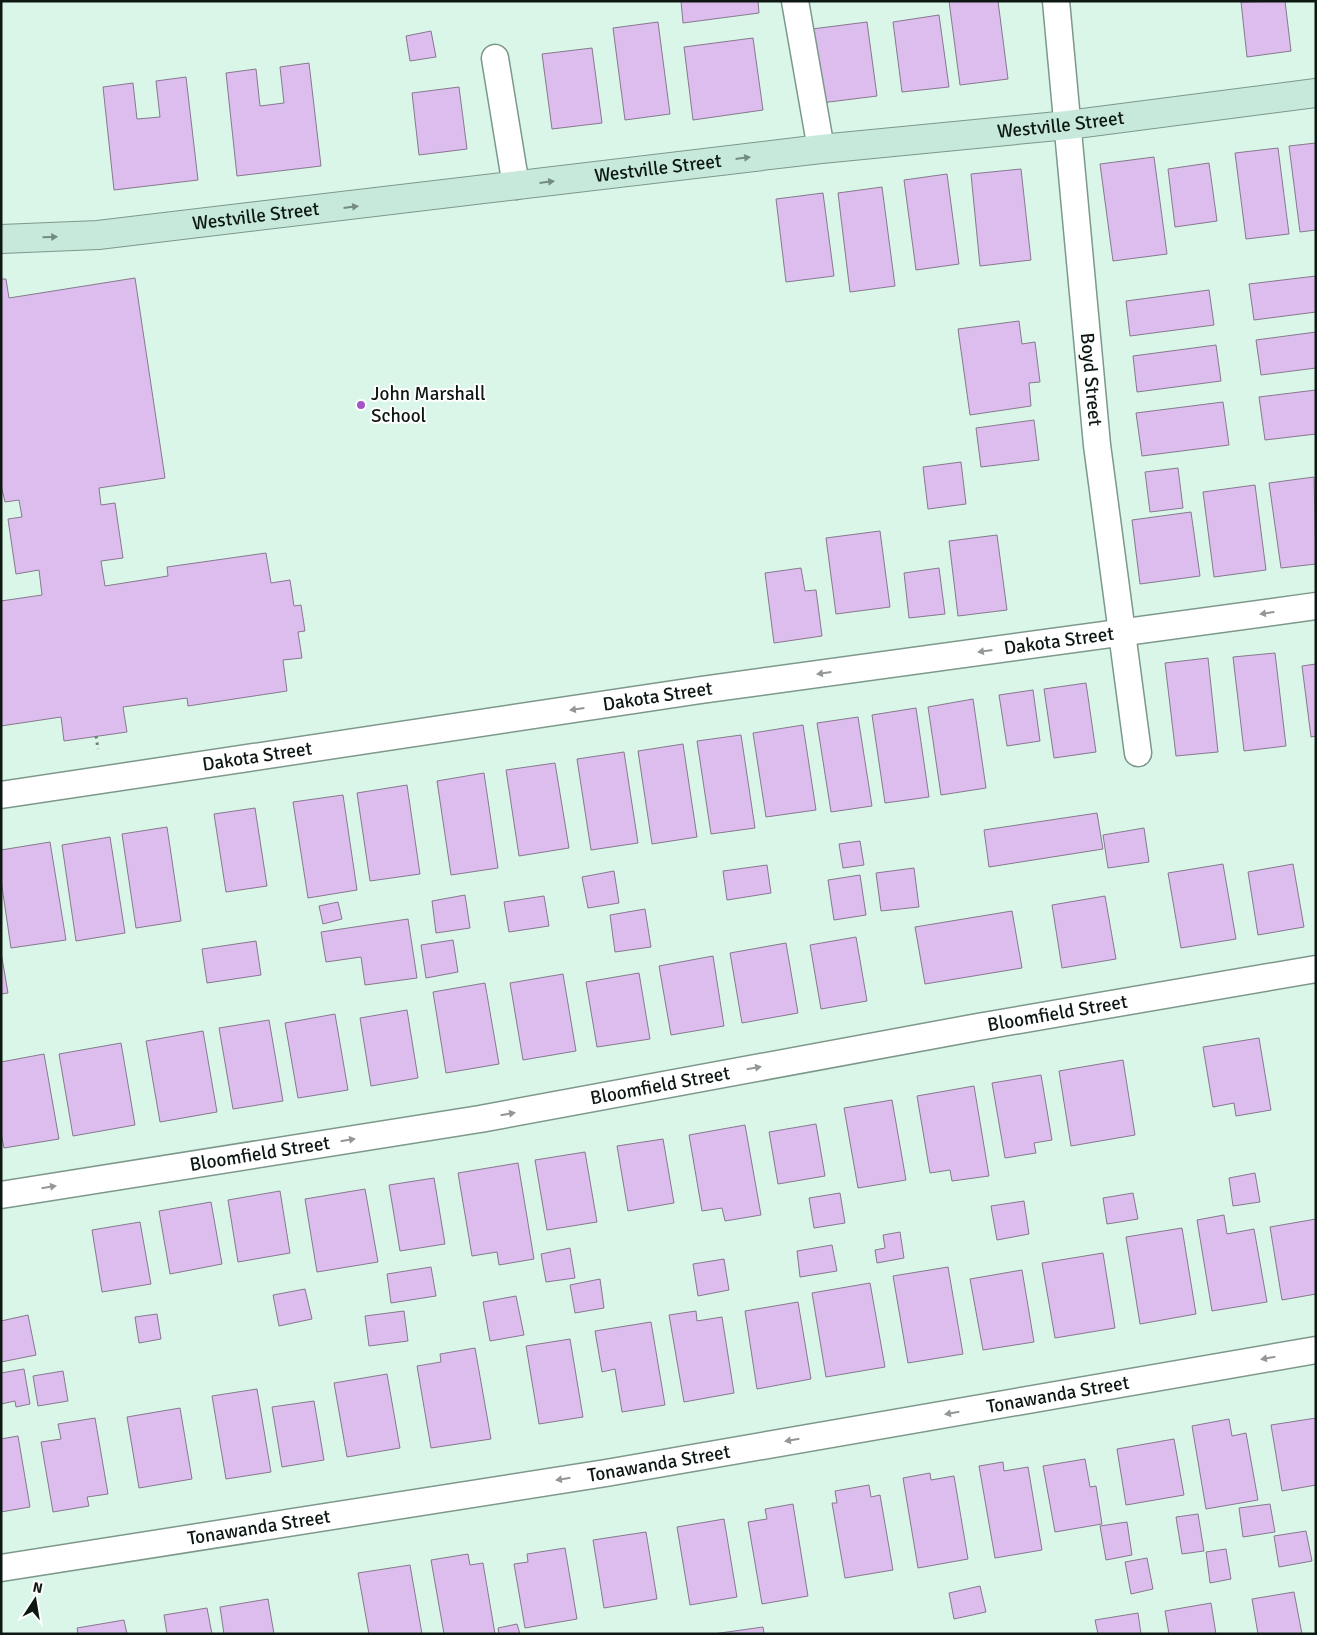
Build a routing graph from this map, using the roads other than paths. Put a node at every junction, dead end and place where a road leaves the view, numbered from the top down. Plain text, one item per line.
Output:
1 (794, 1) edge
2 (1056, 1) edge
3 (495, 58) dead end
4 (1316, 93) edge
5 (1068, 125) junction
6 (821, 149) junction
7 (516, 186) junction
8 (1, 239) edge
9 (1316, 606) edge
10 (1123, 632) junction
11 (1138, 753) dead end
12 (1, 795) edge
13 (1316, 968) edge
14 (1, 1195) edge
15 (1316, 1350) edge
16 (1, 1568) edge

1 - 6 street
2 - 5 street, Boyd Street
3 - 7 street
4 - 5 street, Westville Street
5 - 6 street, Westville Street
5 - 10 street, Boyd Street
7 -> 6 street, Westville Street
8 -> 7 street, Westville Street
9 -> 10 street, Dakota Street
10 - 11 street, Boyd Street
10 -> 12 street, Dakota Street
14 -> 13 street, Bloomfield Street
15 -> 16 street, Tonawanda Street

